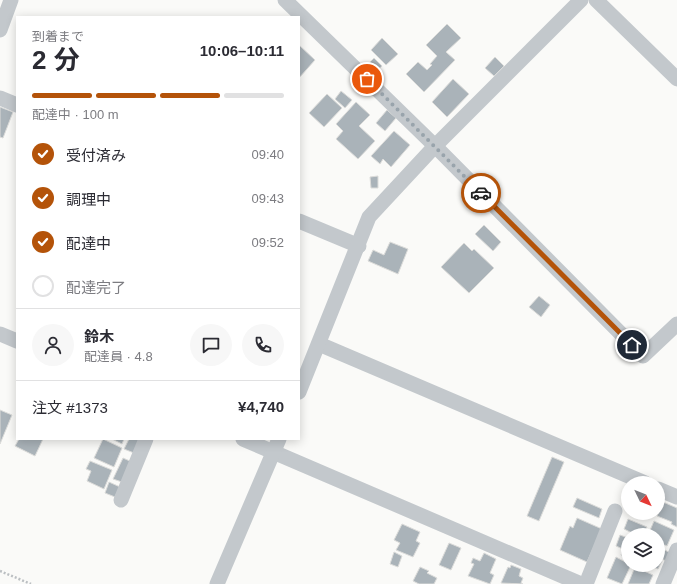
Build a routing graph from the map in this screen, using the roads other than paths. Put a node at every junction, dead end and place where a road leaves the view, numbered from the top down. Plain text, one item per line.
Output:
1 (11, 0) edge
2 (581, 0) edge
3 (596, 0) edge
4 (287, 1) edge
5 (0, 30) edge
6 (677, 79) edge
7 (0, 98) edge
8 (16, 105) edge
9 (435, 146) junction
10 (300, 221) edge
11 (359, 246) junction
12 (677, 324) edge
13 (1, 337) edge
14 (16, 341) edge
15 (319, 344) junction
16 (300, 390) edge
17 (146, 440) edge
18 (248, 440) edge
19 (277, 446) edge
20 (629, 476) edge
21 (665, 492) edge
22 (677, 497) edge
23 (121, 500) dead end
24 (615, 511) dead end
25 (677, 550) edge
26 (217, 584) edge
27 (581, 584) edge
28 (586, 584) edge
29 (663, 584) edge

1 - 5 street
2 - 9 street
3 - 6 street
4 - 9 street
7 - 8 street
9 - 11 street
9 - 12 street
10 - 11 street
11 - 15 street
13 - 14 street
15 - 16 street
15 - 20 street
17 - 23 street
18 - 19 street
19 - 26 street
19 - 27 street
21 - 22 street
24 - 28 street
25 - 29 street

